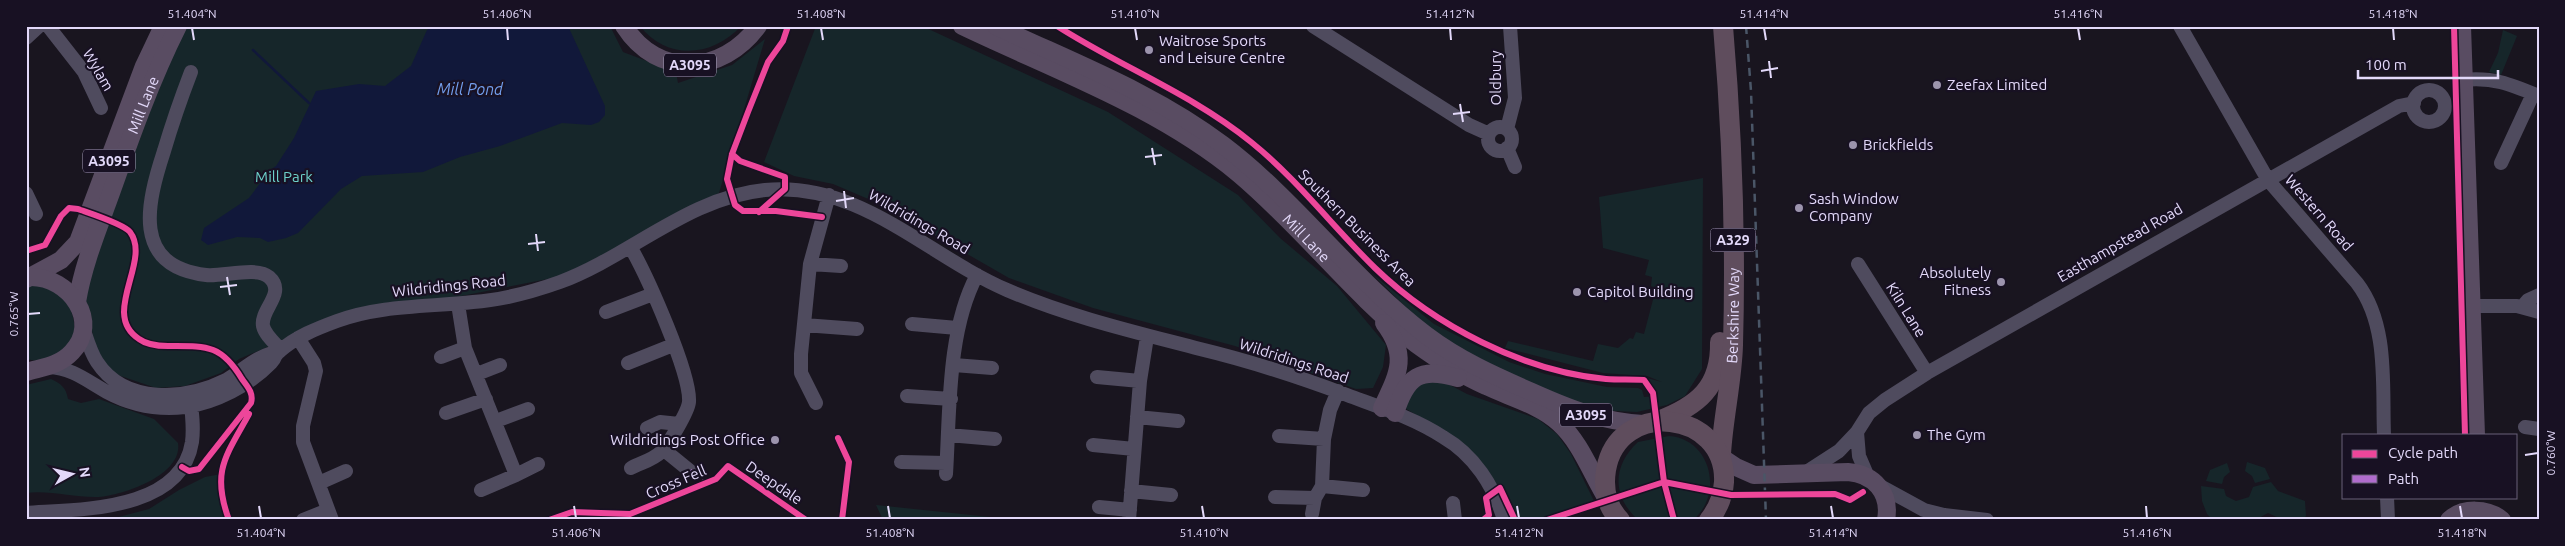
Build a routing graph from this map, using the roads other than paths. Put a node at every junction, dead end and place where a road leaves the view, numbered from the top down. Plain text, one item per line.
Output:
1 (39, 26) edge
2 (48, 26) edge
3 (163, 26) edge
4 (178, 26) edge
5 (624, 26) edge
6 (636, 26) edge
7 (745, 26) edge
8 (758, 26) edge
9 (962, 26) edge
10 (996, 26) edge
11 (1313, 26) edge
12 (1510, 26) edge
13 (1709, 26) edge
14 (1722, 26) edge
15 (2180, 26) edge
16 (2462, 26) edge
17 (26, 38) edge
18 (191, 72) dead end
19 (2463, 80) junction
20 (2536, 95) edge
21 (2414, 104) dead end
22 (101, 108) dead end
23 (1507, 129) junction
24 (1489, 134) junction
25 (1507, 148) junction
26 (2501, 163) dead end
27 (1515, 167) dead end
28 (2268, 180) junction
29 (26, 194) edge
30 (829, 195) junction
31 (36, 214) dead end
32 (632, 248) junction
33 (810, 264) junction
34 (1858, 264) dead end
35 (841, 266) dead end
36 (977, 275) junction
37 (28, 278) edge
38 (653, 294) junction
39 (2539, 295) edge
40 (1363, 296) junction
41 (77, 302) junction
42 (458, 304) junction
43 (2472, 306) junction
44 (2522, 307) junction
45 (606, 312) dead end
46 (2539, 312) edge
47 (82, 324) junction
48 (912, 324) dead end
49 (804, 325) junction
50 (957, 328) junction
51 (857, 329) dead end
52 (1147, 337) junction
53 (298, 338) junction
54 (673, 345) junction
55 (465, 348) junction
56 (280, 351) junction
57 (440, 357) dead end
58 (628, 362) dead end
59 (500, 365) dead end
60 (954, 365) junction
61 (35, 368) edge
62 (992, 368) dead end
63 (1927, 373) junction
64 (477, 374) junction
65 (1097, 378) dead end
66 (1140, 381) junction
67 (1483, 385) junction
68 (1338, 391) junction
69 (907, 396) dead end
70 (486, 399) junction
71 (951, 399) junction
72 (191, 400) junction
73 (816, 403) dead end
74 (528, 409) dead end
75 (1388, 410) junction
76 (446, 413) dead end
77 (1137, 417) junction
78 (496, 421) junction
79 (1178, 421) dead end
80 (1650, 423) junction
81 (679, 424) junction
82 (647, 428) dead end
83 (2524, 428) dead end
84 (2539, 429) edge
85 (1857, 432) junction
86 (948, 434) junction
87 (2384, 434) edge
88 (2476, 434) edge
89 (1279, 436) dead end
90 (996, 439) dead end
91 (1324, 439) junction
92 (1093, 445) dead end
93 (663, 449) junction
94 (1134, 449) junction
95 (1721, 455) junction
96 (901, 462) dead end
97 (538, 464) dead end
98 (630, 468) dead end
99 (346, 471) dead end
100 (690, 471) dead end
101 (1804, 474) junction
102 (516, 475) junction
103 (1874, 482) junction
104 (319, 483) junction
105 (481, 490) dead end
106 (1363, 490) dead end
107 (1131, 491) junction
108 (1318, 492) junction
109 (1171, 495) dead end
110 (1275, 497) dead end
111 (2387, 498) edge
112 (2463, 498) edge
113 (2488, 498) edge
114 (1453, 503) dead end
115 (1099, 507) dead end
116 (1613, 512) edge
117 (26, 513) edge
118 (1312, 514) dead end
119 (66, 515) edge
120 (330, 515) edge
121 (1129, 515) edge
122 (1944, 516) junction
123 (2499, 517) edge
124 (2452, 518) edge
125 (303, 520) edge
126 (1455, 520) edge
127 (1504, 520) edge
128 (1709, 520) edge
129 (1886, 520) edge
130 (1929, 520) edge
131 (1987, 520) edge
132 (2388, 520) edge

1 - 17 street
2 - 22 street, Wylam
3 - 37 main road, Mill Lane / A3095
4 - 41 main road, Mill Lane / A3095
5 - 8 main road, A3095
6 - 7 main road, A3095
9 - 40 main road, Mill Lane / A3095
10 - 80 main road, Mill Lane / A3095
11 - 24 street
12 - 23 street, Oldbury
13 - 80 highway, Berkshire Way / A329
14 - 95 highway, Berkshire Way / A329
15 - 28 street, Western Road
16 - 19 main road
18 - 56 street
19 - 20 street
19 - 43 main road
20 - 26 street
21 - 28 street, Easthampstead Road
23 - 24 street
23 - 25 street
24 - 25 street
25 - 27 street
28 - 63 street, Easthampstead Road
28 - 87 street, Western Road
29 - 31 street
30 - 32 street, Wildridings Road
30 - 33 street
30 - 36 street, Wildridings Road
32 - 38 street, Cross Fell
32 - 42 street, Wildridings Road
33 - 35 street
33 - 49 street
34 - 63 street, Kiln Lane
36 - 50 street
36 - 52 street, Wildridings Road
37 - 41 main road, Mill Lane / A3095
38 - 45 street
38 - 54 street, Cross Fell
39 - 44 street
40 - 67 main road, Mill Lane / A3095
40 - 75 main road
41 - 47 main road, Mill Lane / A3095
42 - 53 street, Wildridings Road
42 - 55 street
43 - 44 street
43 - 88 main road
44 - 46 street
47 - 61 main road, Mill Lane / A3095
47 - 72 street, Wildridings Road
48 - 50 street
49 - 51 street
49 - 73 street
50 - 60 street
52 - 66 street
52 - 68 street, Wildridings Road
53 - 56 street, Wildridings Road
53 - 104 street
54 - 58 street
54 - 81 street, Cross Fell
55 - 57 street
55 - 64 street
56 - 72 street, Wildridings Road
59 - 64 street
60 - 62 street
60 - 71 street
61 - 72 street, Wildridings Road
63 - 85 street, Easthampstead Road
64 - 70 street
65 - 66 street
66 - 77 street
67 - 75 main road
67 - 116 main road, Mill Lane / A3095
68 - 75 street, Wildridings Road
68 - 91 street
69 - 71 street
70 - 76 street
70 - 78 street
71 - 86 street
72 - 119 street
74 - 78 street
75 - 127 street, Wildridings Road
77 - 79 street
77 - 94 street
78 - 102 street
80 - 95 highway
80 - 116 highway, Berkshire Way
81 - 82 street
81 - 93 street, Cross Fell
83 - 84 street
85 - 101 street, Easthampstead Road
85 - 103 street
86 - 90 street
86 - 96 street
89 - 91 street
91 - 108 street
92 - 94 street
93 - 98 street, Cross Fell
93 - 100 street, Cross Fell
94 - 107 street
95 - 101 main road
95 - 128 highway, Berkshire Way
97 - 102 street
99 - 104 street
101 - 103 main road
102 - 105 street
103 - 122 street
103 - 129 main road
104 - 120 street
106 - 108 street
107 - 109 street
107 - 121 street
108 - 110 street
108 - 118 street
111 - 132 street
112 - 124 main road
113 - 123 main road
114 - 126 street
115 - 121 street
117 - 119 street
120 - 125 street
122 - 130 street
122 - 131 street
123 - 124 main road

